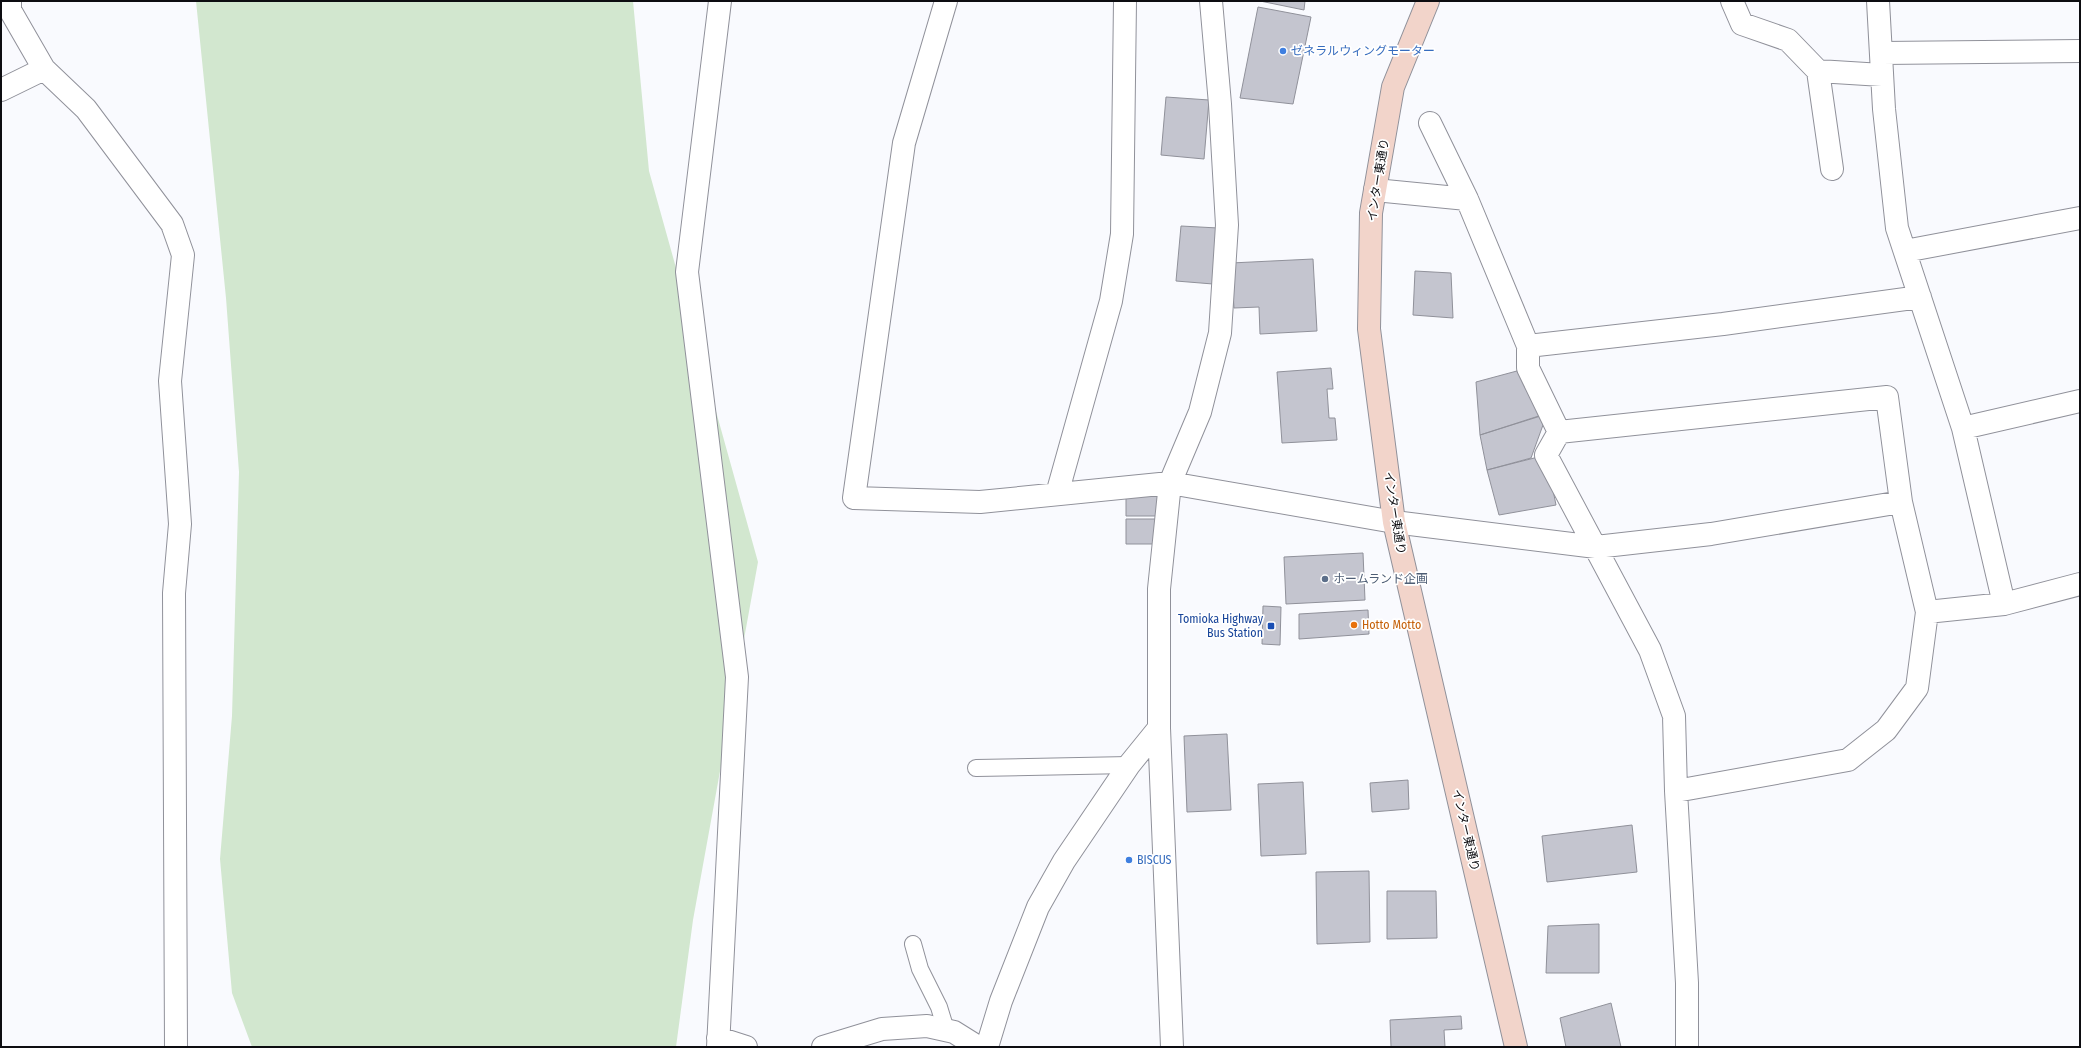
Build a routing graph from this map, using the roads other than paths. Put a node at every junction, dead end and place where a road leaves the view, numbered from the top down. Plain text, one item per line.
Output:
1 (10, 1) edge
2 (720, 1) edge
3 (946, 1) edge
4 (1125, 1) edge
5 (1211, 1) edge
6 (1428, 1) edge
7 (1732, 1) edge
8 (1878, 1) edge
9 (2080, 50) edge
10 (1882, 53) junction
11 (44, 69) junction
12 (1818, 71) junction
13 (1882, 75) junction
14 (1, 90) edge
15 (1430, 123) dead end
16 (1832, 170) dead end
17 (1375, 190) junction
18 (1467, 199) junction
19 (2080, 218) edge
20 (1904, 251) junction
21 (1920, 297) junction
22 (1528, 346) junction
23 (2080, 401) edge
24 (1963, 428) junction
25 (1559, 432) junction
26 (1170, 483) junction
27 (1057, 494) junction
28 (1901, 502) junction
29 (1394, 522) junction
30 (1596, 547) junction
31 (2080, 584) edge
32 (2004, 604) junction
33 (1927, 612) junction
34 (1159, 728) junction
35 (1129, 765) junction
36 (976, 768) dead end
37 (1676, 791) junction
38 (913, 944) dead end
39 (946, 1030) junction
40 (718, 1042) edge
41 (176, 1047) edge
42 (746, 1047) edge
43 (824, 1047) edge
44 (978, 1047) edge
45 (987, 1047) edge
46 (1172, 1047) edge
47 (1516, 1047) edge
48 (1687, 1047) edge

1 - 11 street
2 - 40 street
3 - 27 street
4 - 27 street
5 - 26 street
6 - 17 street, インター東通り
7 - 12 street
8 - 10 street
9 - 10 street
10 - 13 street
11 - 14 street
11 - 41 street
12 - 13 street
12 - 16 street
13 - 20 street
15 - 18 street
17 - 18 street
17 - 29 street, インター東通り
18 - 22 street
19 - 20 street
20 - 21 street
21 - 22 street
21 - 24 street
22 - 25 street
23 - 24 street
24 - 32 street
25 - 28 street
25 - 30 street
26 - 27 street
26 - 29 street
26 - 34 street
28 - 30 street
28 - 33 street
29 - 30 street
29 - 47 street, インター東通り
30 - 37 street
31 - 32 street
32 - 33 street
33 - 37 street
34 - 35 street
34 - 46 street
35 - 36 lane
35 - 45 street
37 - 48 street
38 - 39 lane
39 - 43 street
39 - 44 street
40 - 42 street

